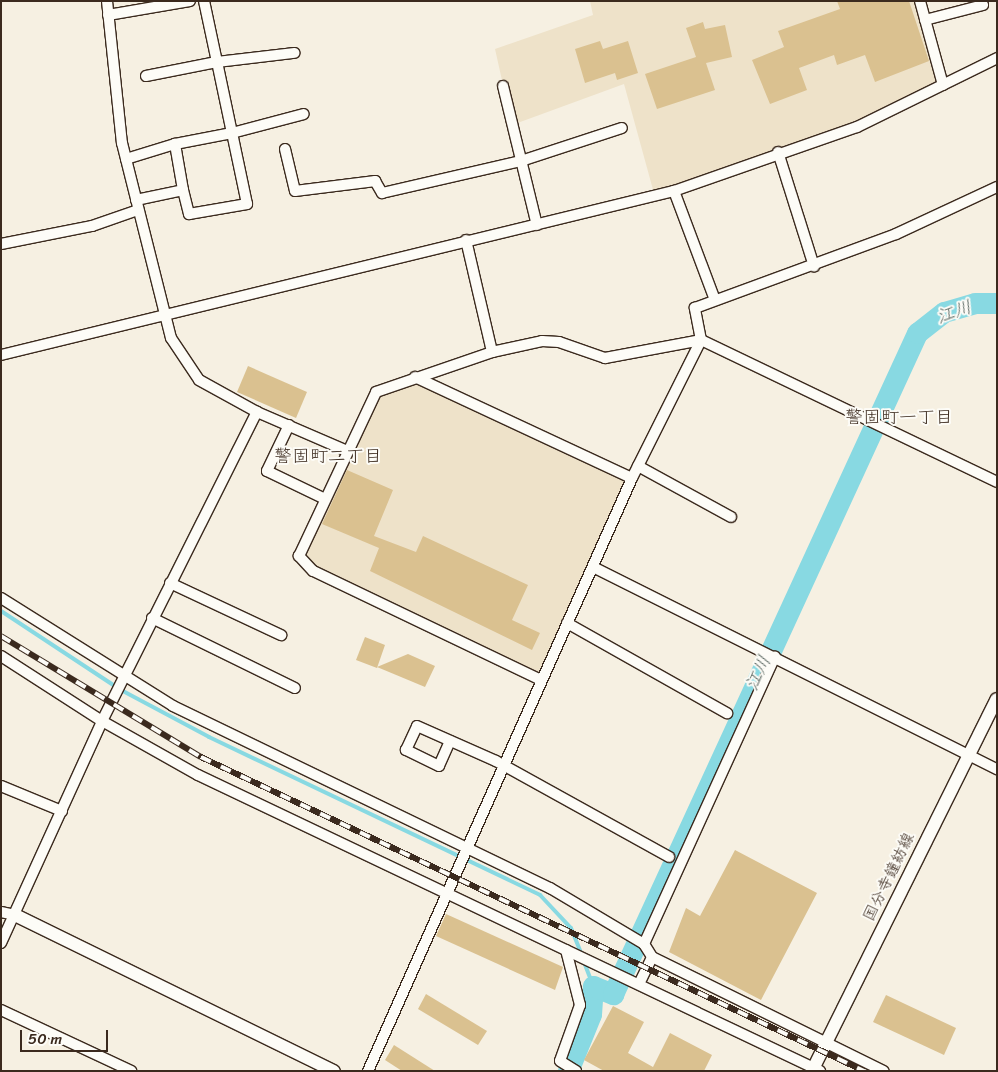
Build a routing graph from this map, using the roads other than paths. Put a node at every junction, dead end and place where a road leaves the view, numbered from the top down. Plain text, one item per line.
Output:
1 (107, 1) edge
2 (190, 1) edge
3 (204, 1) edge
4 (920, 1) edge
5 (983, 6) dead end
6 (108, 15) junction
7 (925, 20) junction
8 (294, 53) dead end
9 (997, 58) edge
10 (218, 62) junction
11 (146, 76) dead end
12 (943, 85) junction
13 (503, 86) dead end
14 (304, 114) dead end
15 (622, 128) dead end
16 (232, 133) junction
17 (175, 144) junction
18 (285, 148) dead end
19 (778, 152) junction
20 (126, 159) junction
21 (521, 161) junction
22 (997, 187) edge
23 (183, 190) junction
24 (674, 191) junction
25 (137, 205) junction
26 (537, 225) junction
27 (466, 240) junction
28 (1, 244) edge
29 (814, 266) junction
30 (715, 300) junction
31 (164, 316) junction
32 (701, 340) junction
33 (492, 352) junction
34 (1, 355) edge
35 (415, 377) junction
36 (257, 412) junction
37 (289, 425) junction
38 (347, 451) junction
39 (638, 466) junction
40 (632, 478) junction
41 (997, 482) edge
42 (325, 499) junction
43 (731, 517) dead end
44 (593, 567) junction
45 (170, 583) junction
46 (1, 598) edge
47 (152, 618) junction
48 (567, 623) junction
49 (281, 635) dead end
50 (1, 656) edge
51 (775, 656) junction
52 (123, 678) junction
53 (541, 680) junction
54 (295, 688) dead end
55 (997, 699) edge
56 (727, 713) dead end
57 (102, 722) junction
58 (450, 741) junction
59 (968, 754) junction
60 (505, 767) junction
61 (997, 769) edge
62 (1, 786) edge
63 (62, 811) junction
64 (466, 849) junction
65 (669, 857) dead end
66 (446, 894) junction
67 (1, 912) edge
68 (15, 915) junction
69 (1, 944) edge
70 (644, 944) junction
71 (566, 950) junction
72 (652, 957) junction
73 (638, 984) junction
74 (1, 1010) edge
75 (826, 1044) junction
76 (815, 1070) edge
77 (131, 1071) edge
78 (334, 1071) edge
79 (368, 1071) edge
80 (576, 1071) edge
81 (884, 1071) edge

1 - 6 street
2 - 6 street
3 - 10 street
4 - 7 street
5 - 7 street
6 - 20 street
7 - 12 street
8 - 10 street
9 - 12 street
10 - 11 street
10 - 16 street
12 - 19 street
13 - 21 street
14 - 16 street
15 - 21 street
16 - 17 street
16 - 23 street
17 - 20 street
17 - 23 street
18 - 21 street
19 - 24 street
19 - 29 street
20 - 25 street
21 - 26 street
22 - 29 street
23 - 25 street
24 - 26 street
24 - 30 street
25 - 28 street
25 - 31 street
26 - 27 street
27 - 31 street
27 - 33 street
29 - 30 street
30 - 32 street
31 - 34 street
31 - 36 street
32 - 33 street
32 - 39 street
32 - 41 street
33 - 35 street
35 - 38 street
35 - 40 street
36 - 37 street
36 - 45 street
37 - 38 street
37 - 42 street
38 - 42 street
39 - 40 street
39 - 43 street
40 - 44 street
42 - 53 street
44 - 48 street
44 - 51 street
45 - 47 street
45 - 49 street
46 - 52 street
47 - 52 street
47 - 54 street
48 - 53 street
48 - 56 street
50 - 57 street
51 - 59 street
51 - 70 street
52 - 57 street
52 - 64 street
53 - 60 street
55 - 59 street, 国分寺鐘紡線
57 - 63 street
57 - 66 street
58 - 58 street
58 - 60 street
59 - 61 street
59 - 75 street, 国分寺鐘紡線
60 - 64 street
60 - 65 street
62 - 63 street
63 - 68 street
64 - 66 street
64 - 70 street
66 - 71 street
66 - 79 street
67 - 68 street
68 - 69 street
68 - 78 street
70 - 72 street
71 - 73 street
71 - 80 street
72 - 73 street
72 - 75 street
73 - 76 street
74 - 77 street
75 - 76 street, 国分寺鐘紡線
75 - 81 street

